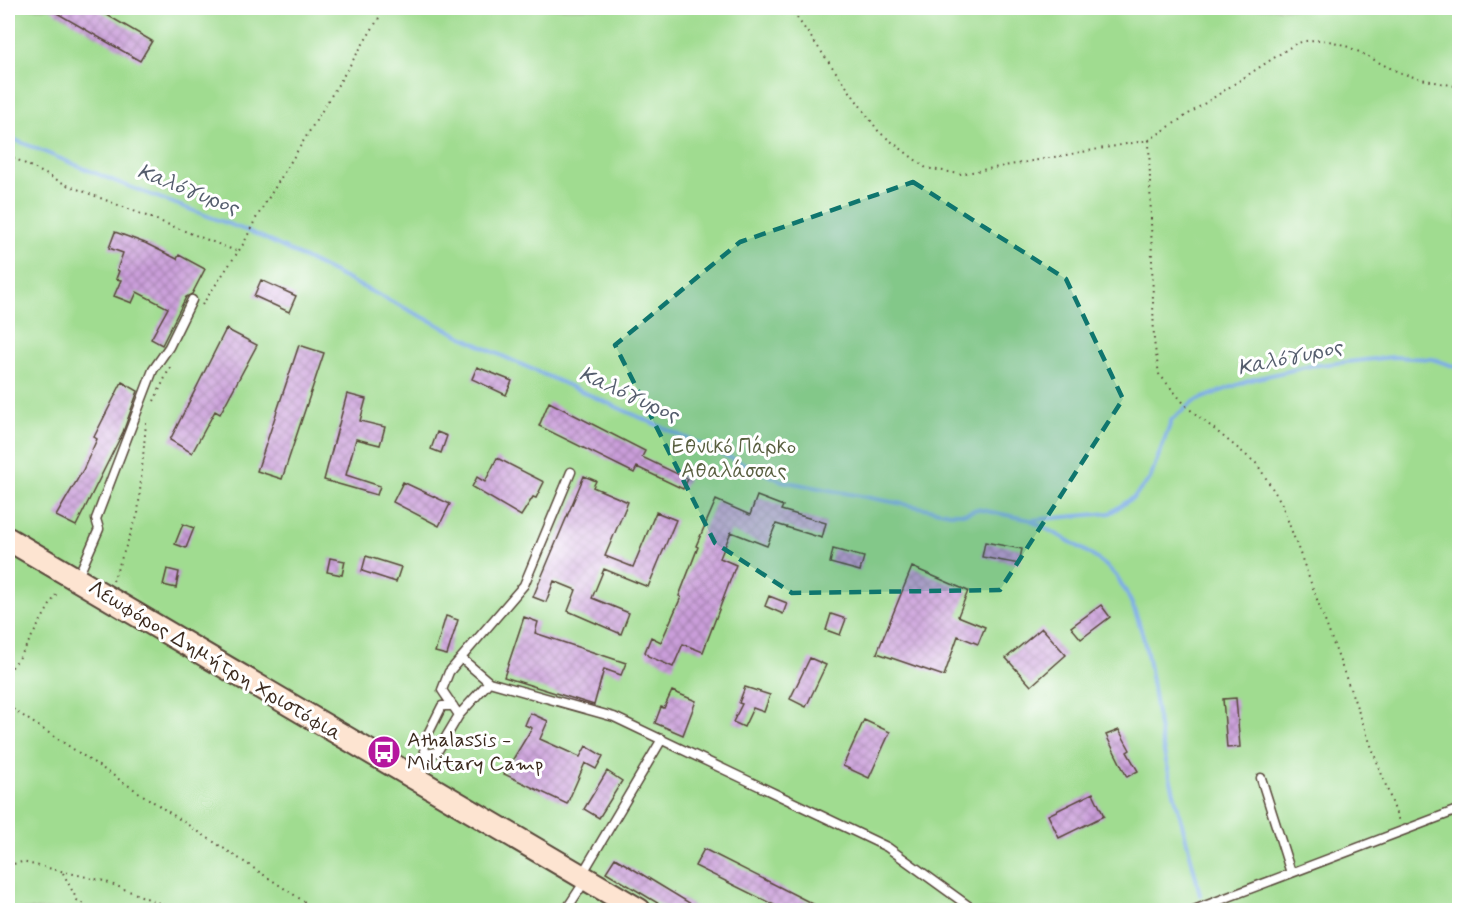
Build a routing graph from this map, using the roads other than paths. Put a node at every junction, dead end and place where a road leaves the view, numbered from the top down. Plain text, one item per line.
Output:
1 (192, 300) dead end
2 (571, 472) dead end
3 (8, 539) edge
4 (73, 577) junction
5 (461, 658) junction
6 (489, 682) junction
7 (453, 706) junction
8 (459, 715) junction
9 (662, 739) junction
10 (426, 754) junction
11 (412, 777) junction
12 (1261, 778) dead end
13 (1460, 808) edge
14 (1291, 873) junction
15 (583, 878) junction
16 (566, 910) edge
17 (639, 910) edge
18 (974, 910) edge
19 (1194, 910) edge

1 - 4 lane
2 - 5 lane
3 - 4 main road, Λεωφόρος Δημήτρη Χριστόφια
4 - 11 main road, Λεωφόρος Δημήτρη Χριστόφια
5 - 6 lane
5 - 7 lane
6 - 8 lane
6 - 9 lane
7 - 8 lane
7 - 10 lane
8 - 10 lane
9 - 15 lane
9 - 18 lane
10 - 11 lane
11 - 15 main road, Λεωφόρος Δημήτρη Χριστόφια
12 - 14 lane
13 - 14 lane
14 - 19 lane
15 - 16 lane
15 - 17 main road, Λεωφόρος Δημήτρη Χριστόφια

